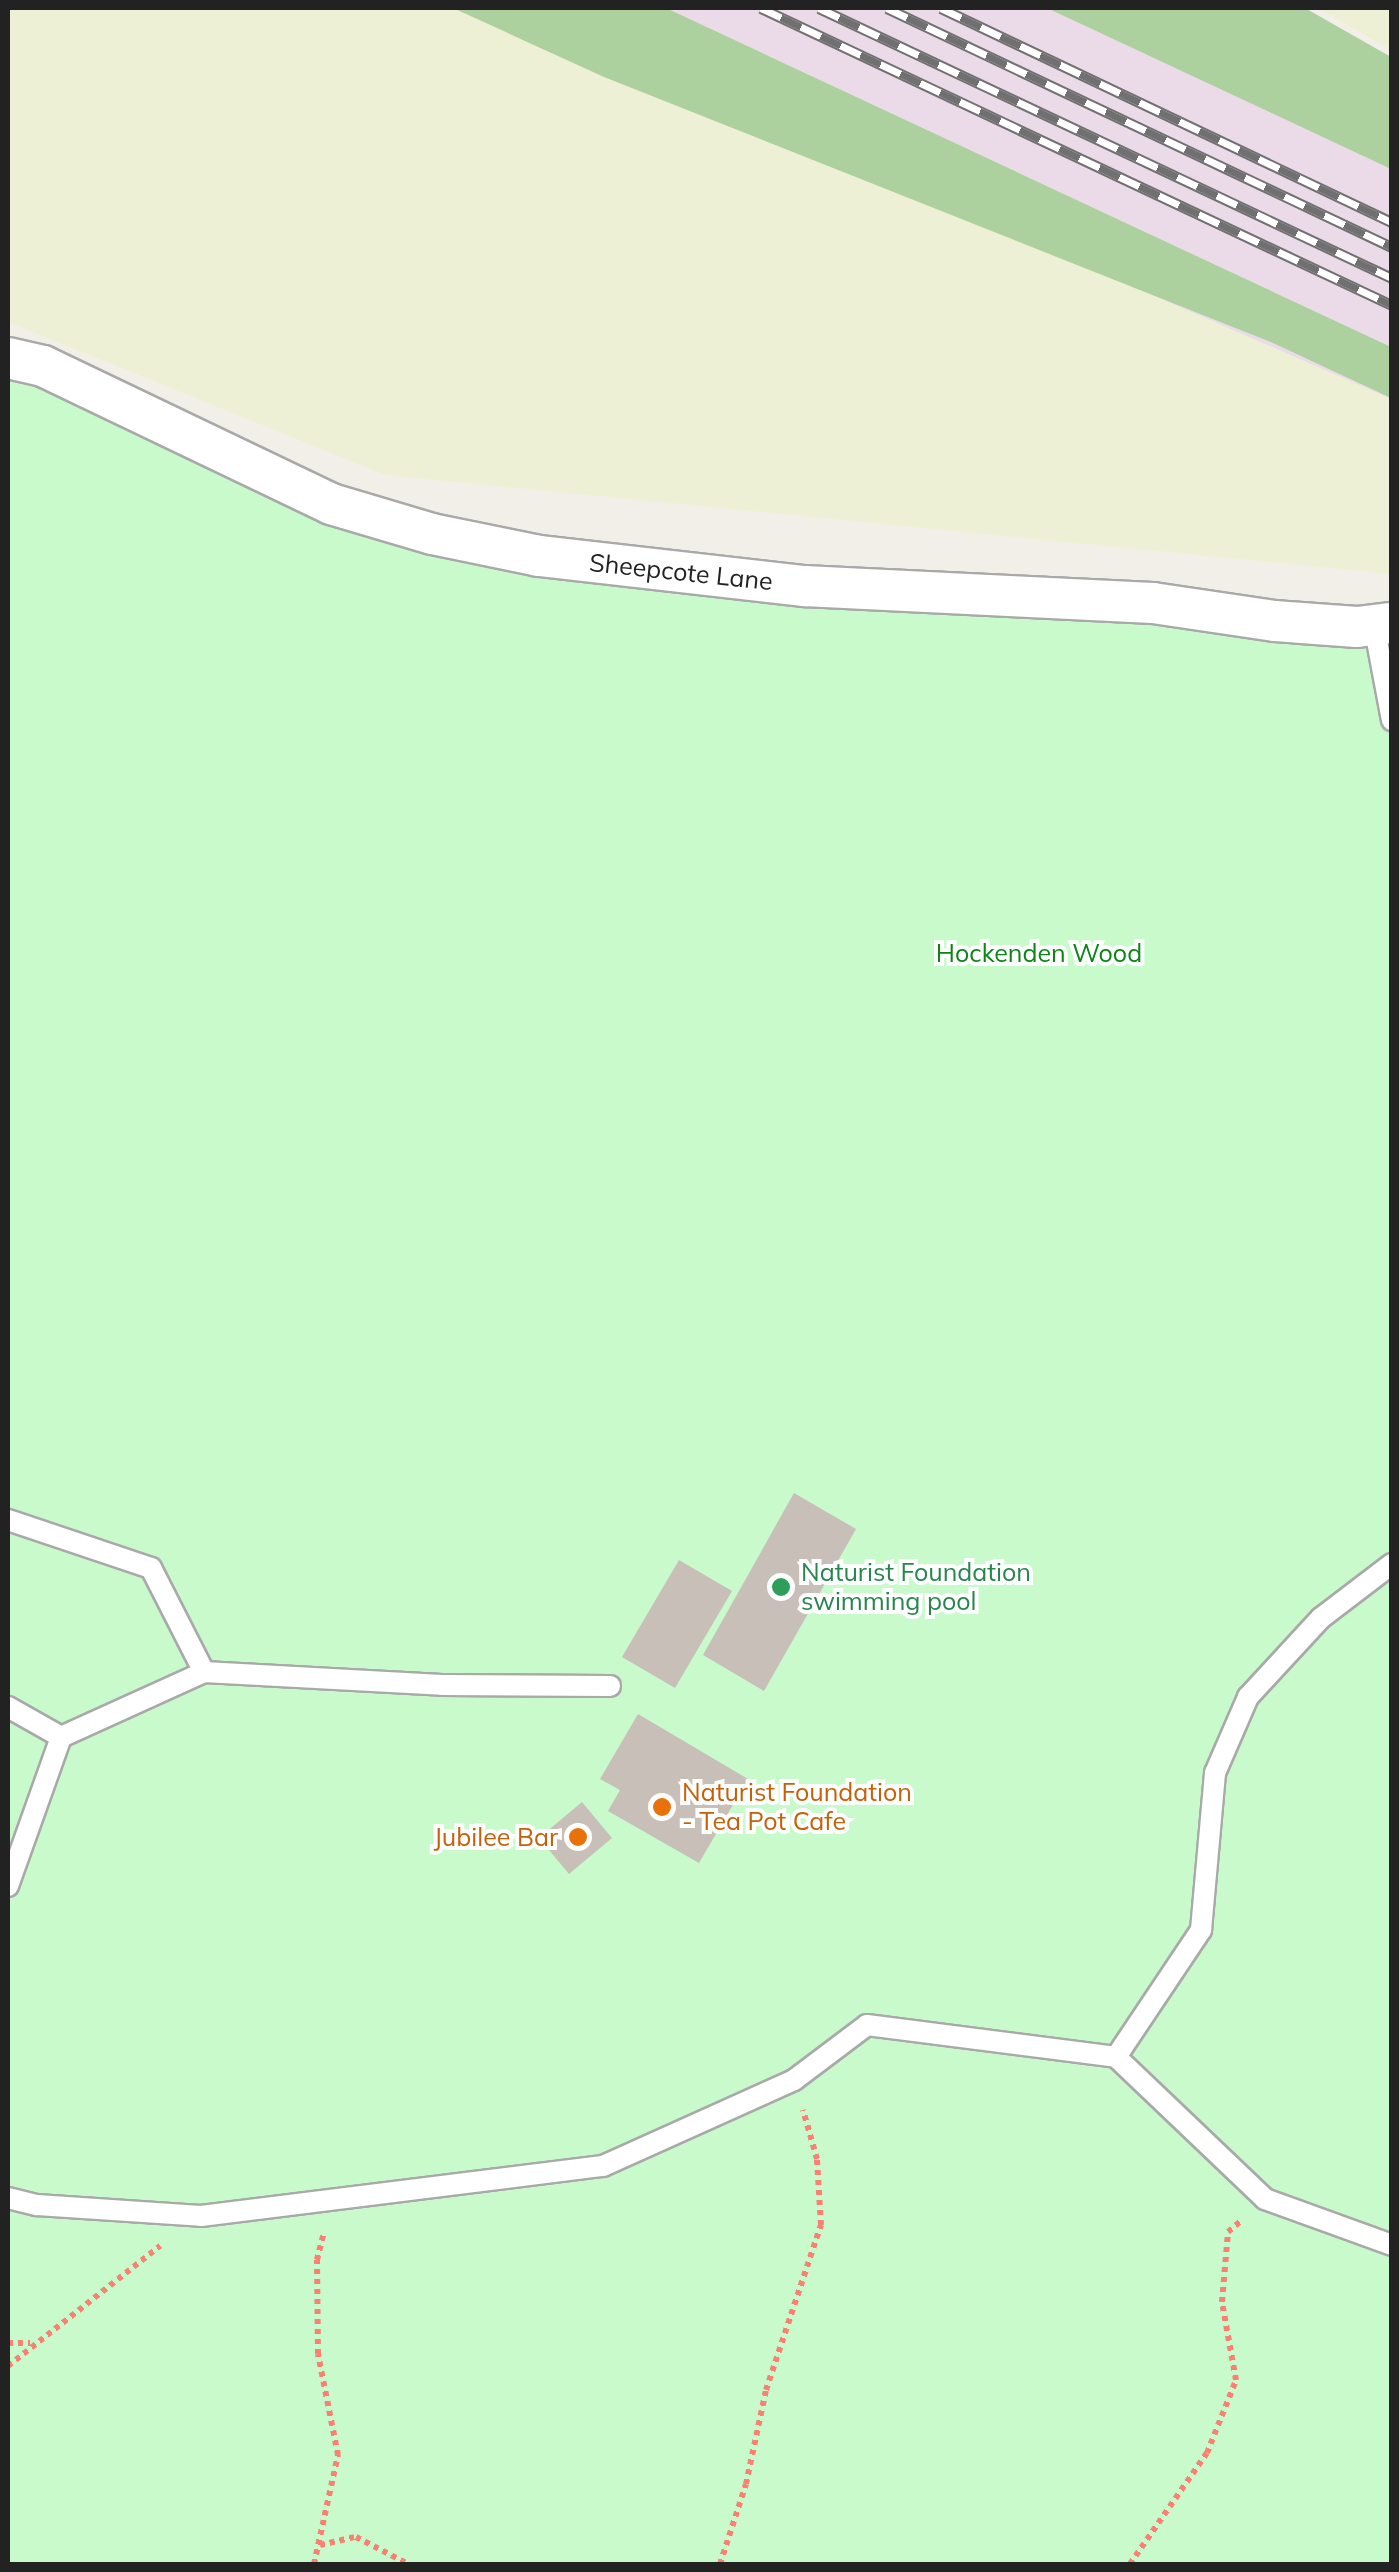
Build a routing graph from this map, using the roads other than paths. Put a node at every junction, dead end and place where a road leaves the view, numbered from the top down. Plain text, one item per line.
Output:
1 (8, 358) edge
2 (1383, 624) edge
3 (1392, 720) edge
4 (8, 1520) edge
5 (1392, 1564) edge
6 (204, 1672) junction
7 (610, 1686) dead end
8 (8, 1707) edge
9 (62, 1737) junction
10 (8, 1886) edge
11 (1116, 2056) junction
12 (8, 2198) edge
13 (1392, 2245) edge

1 - 2 street, Sheepcote Lane
2 - 3 lane
4 - 6 lane
5 - 11 lane
6 - 7 lane
6 - 9 lane
8 - 9 lane
9 - 10 lane
11 - 12 lane
11 - 13 lane

